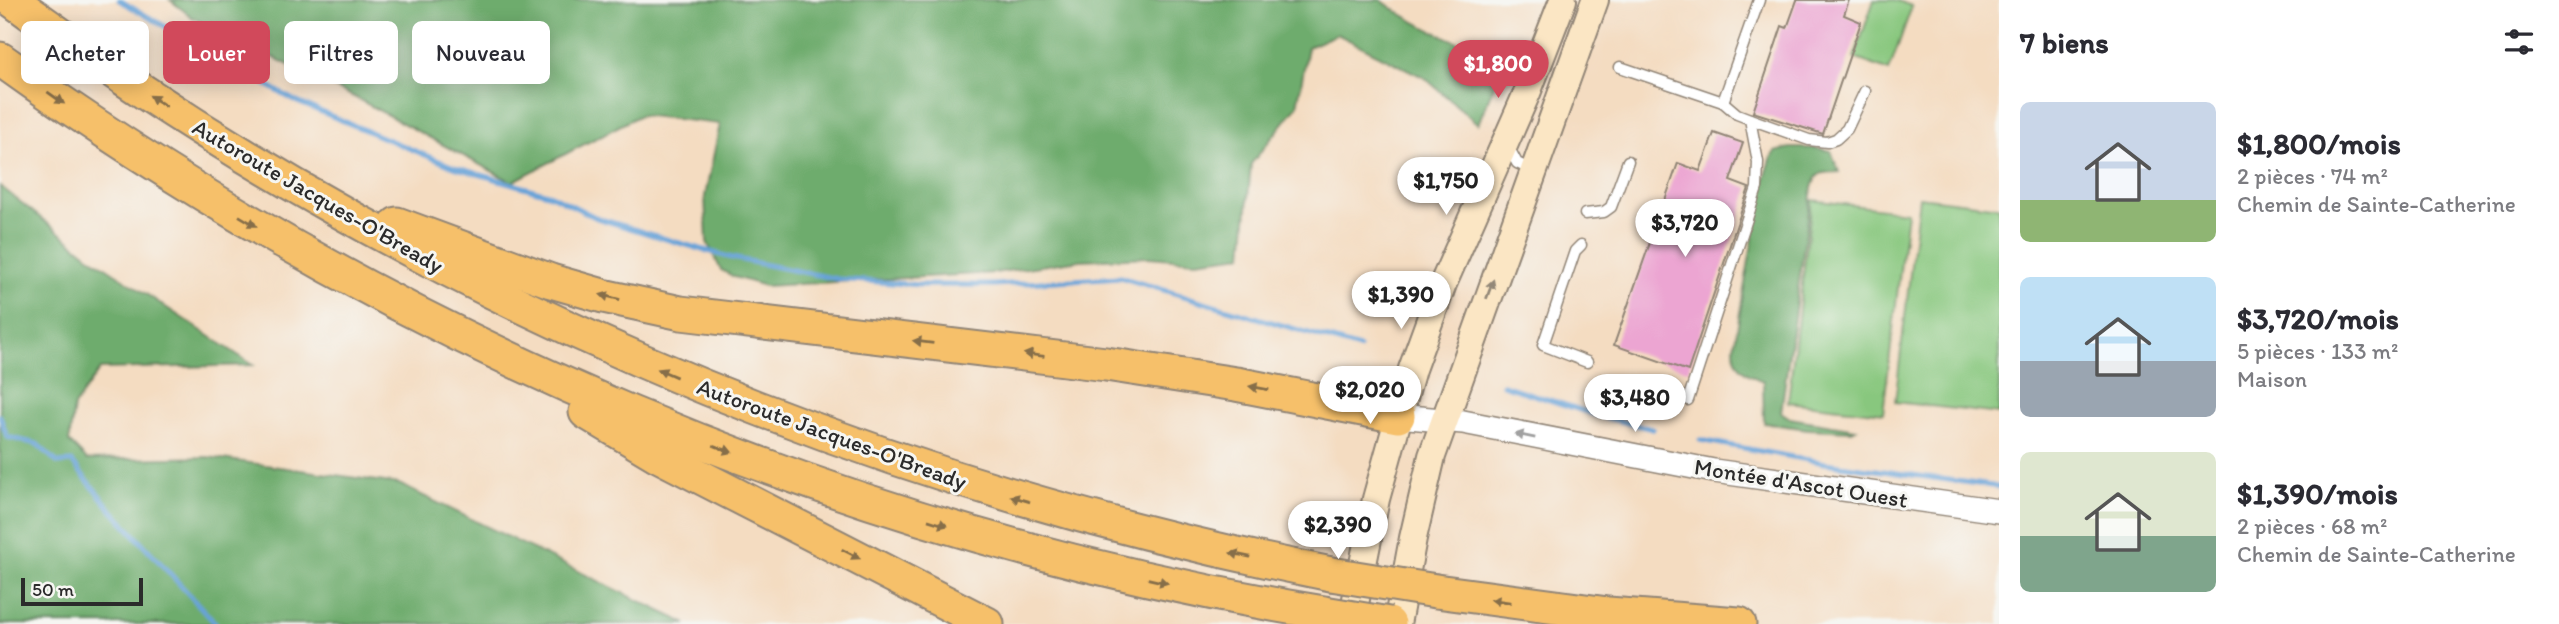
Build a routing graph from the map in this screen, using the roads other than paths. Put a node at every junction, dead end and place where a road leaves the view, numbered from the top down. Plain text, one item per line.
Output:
1 (12, 0) edge
2 (1563, 0) edge
3 (1595, 0) edge
4 (1759, 0) edge
5 (0, 59) edge
6 (1620, 67) dead end
7 (1865, 91) dead end
8 (1723, 102) junction
9 (1750, 119) junction
10 (1506, 141) junction
11 (1628, 161) dead end
12 (1533, 171) junction
13 (288, 183) junction
14 (1586, 214) dead end
15 (1581, 245) dead end
16 (458, 334) junction
17 (1587, 362) dead end
18 (1688, 400) dead end
19 (1398, 415) junction
20 (1445, 420) junction
21 (1999, 511) edge
22 (1338, 619) edge
23 (987, 624) edge
24 (1389, 624) edge
25 (1397, 624) edge
26 (1739, 624) edge

13 -> 1 highway, Autoroute Jacques-O'Bready
2 - 10 main road
3 - 12 main road
4 - 8 lane
5 -> 16 highway, Autoroute Jacques-O'Bready
6 - 8 lane
7 - 9 lane
8 - 9 lane
9 - 18 lane
10 - 12 lane
10 - 19 main road
11 - 14 lane
20 -> 12 main road
19 -> 13 highway
26 -> 13 highway, Autoroute Jacques-O'Bready, bridge
15 - 17 lane
16 -> 22 highway, Autoroute Jacques-O'Bready
16 -> 23 highway
19 - 20 street, Montée d'Ascot Ouest
19 - 22 main road
21 -> 20 street, Montée d'Ascot Ouest
20 - 25 main road
22 - 24 highway, Autoroute Jacques-O'Bready, bridge

